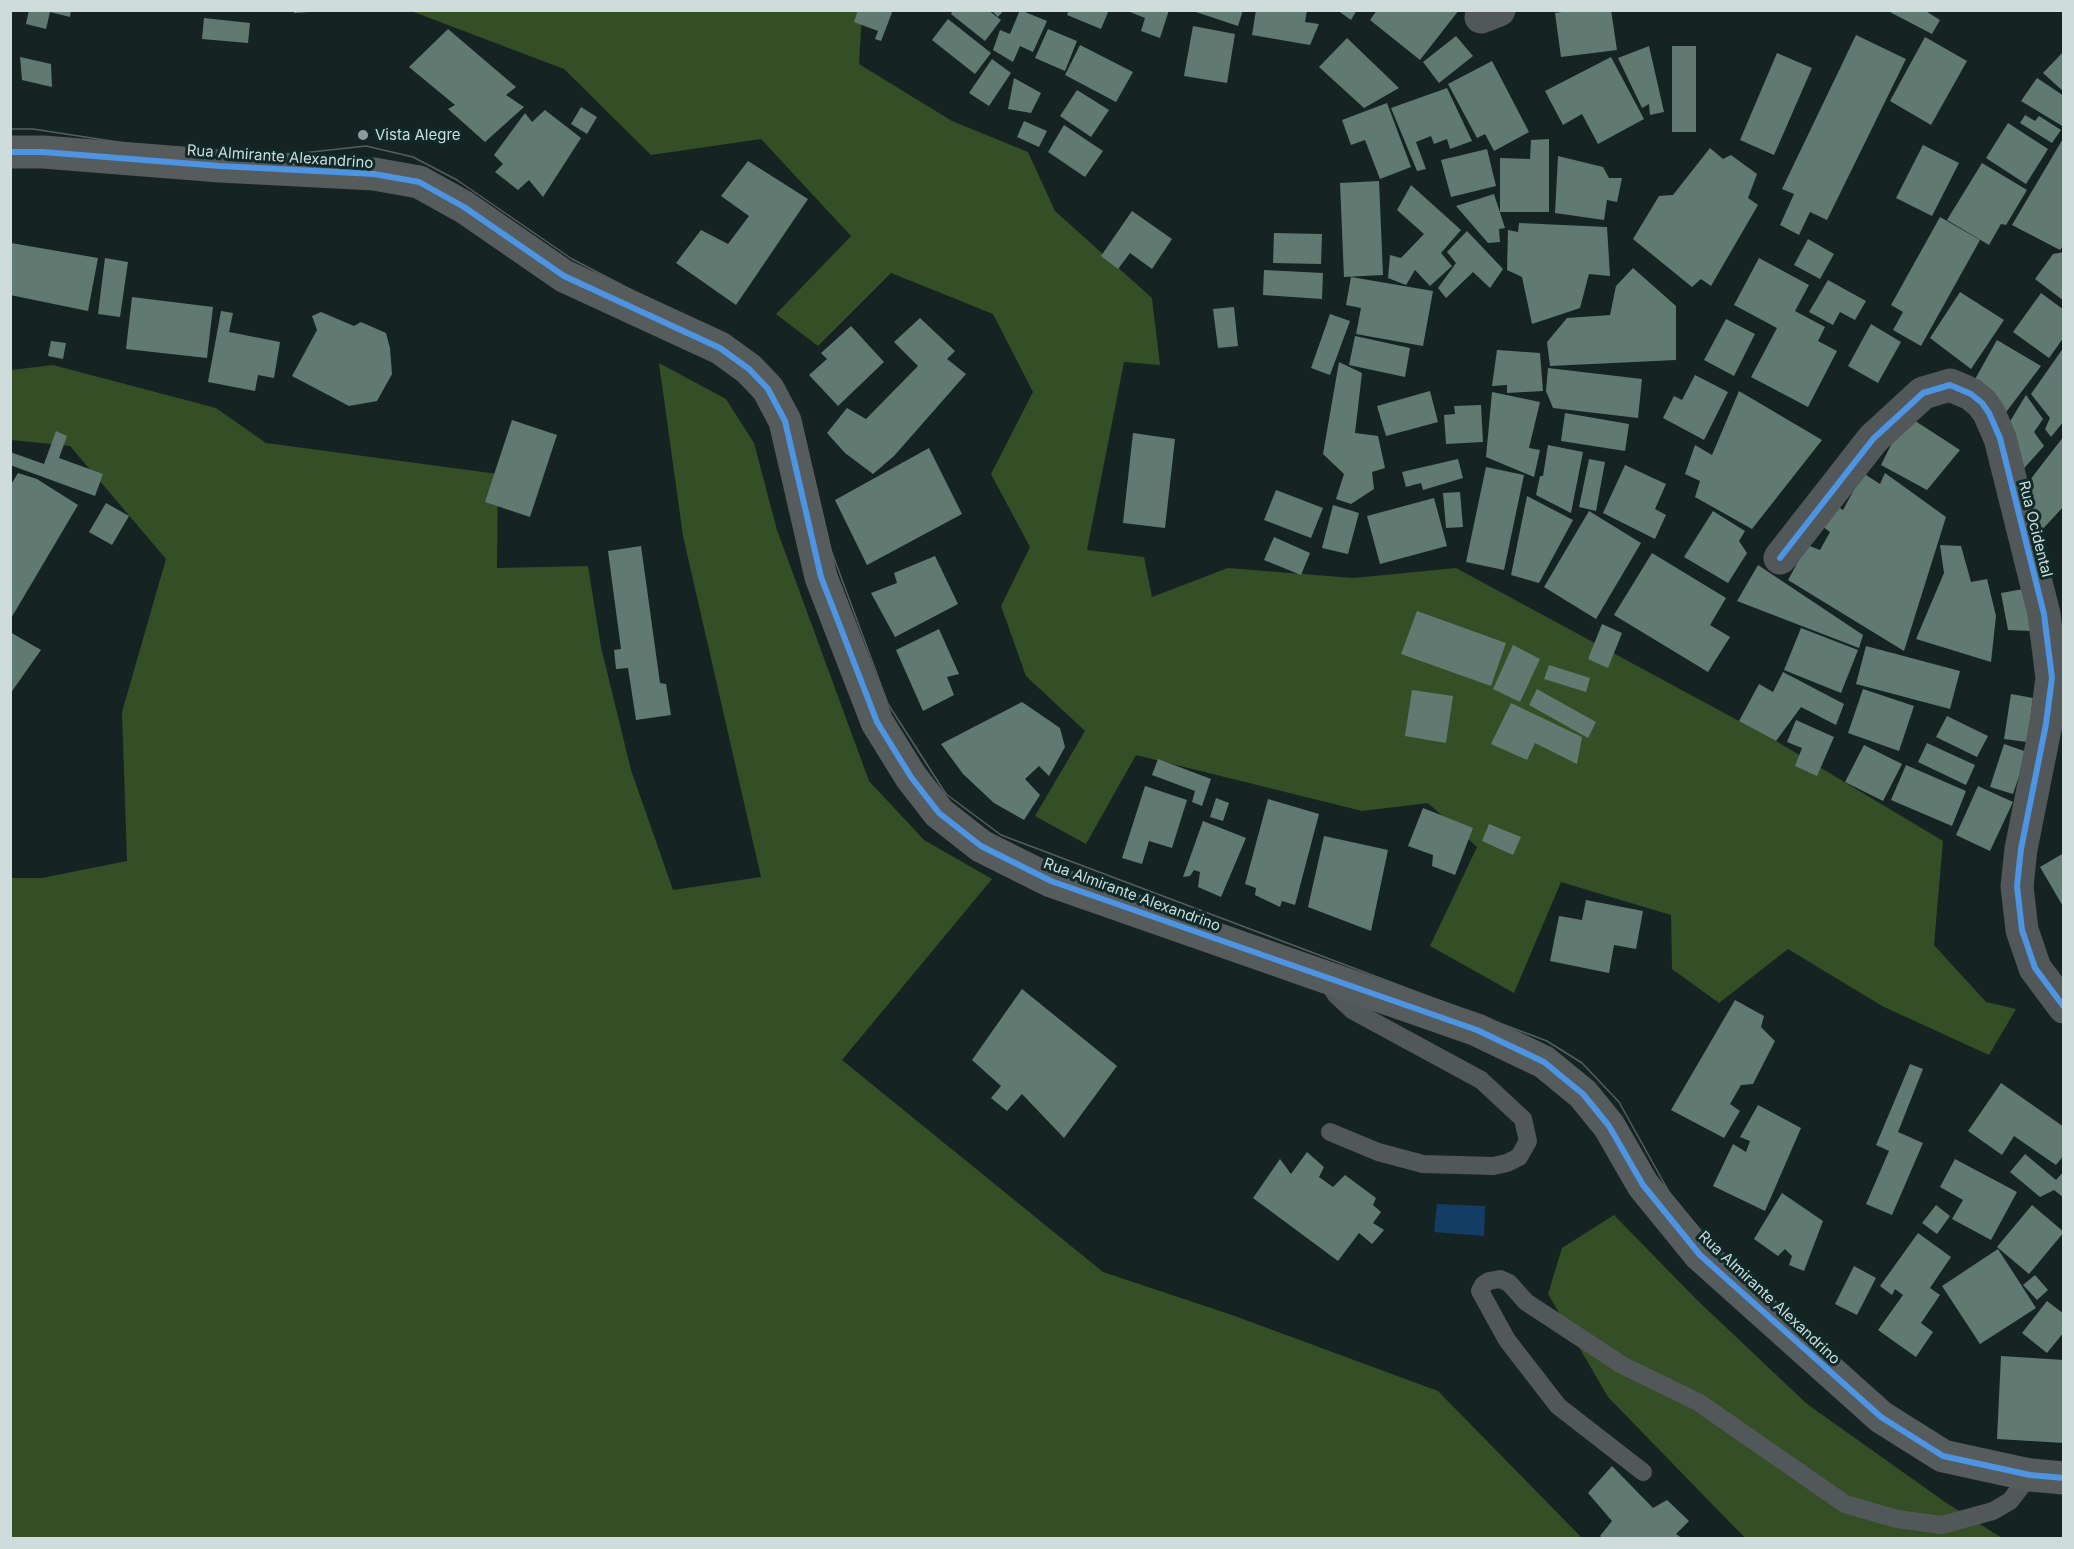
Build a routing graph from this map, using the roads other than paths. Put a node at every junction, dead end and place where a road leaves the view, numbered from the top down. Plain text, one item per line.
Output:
1 (10, 152) edge
2 (43, 152) junction
3 (10, 165) edge
4 (1780, 558) dead end
5 (1324, 977) junction
6 (2064, 1007) edge
7 (1330, 1132) dead end
8 (1643, 1472) dead end
9 (2030, 1475) junction
10 (2064, 1478) edge

1 - 2 street, Rua Almirante Alexandrino
2 - 3 lane
2 - 5 street, Rua Almirante Alexandrino
4 - 6 street, Rua Ocidental
5 - 7 lane
5 - 9 street, Rua Almirante Alexandrino
8 - 9 lane
9 - 10 street, Rua Almirante Alexandrino

